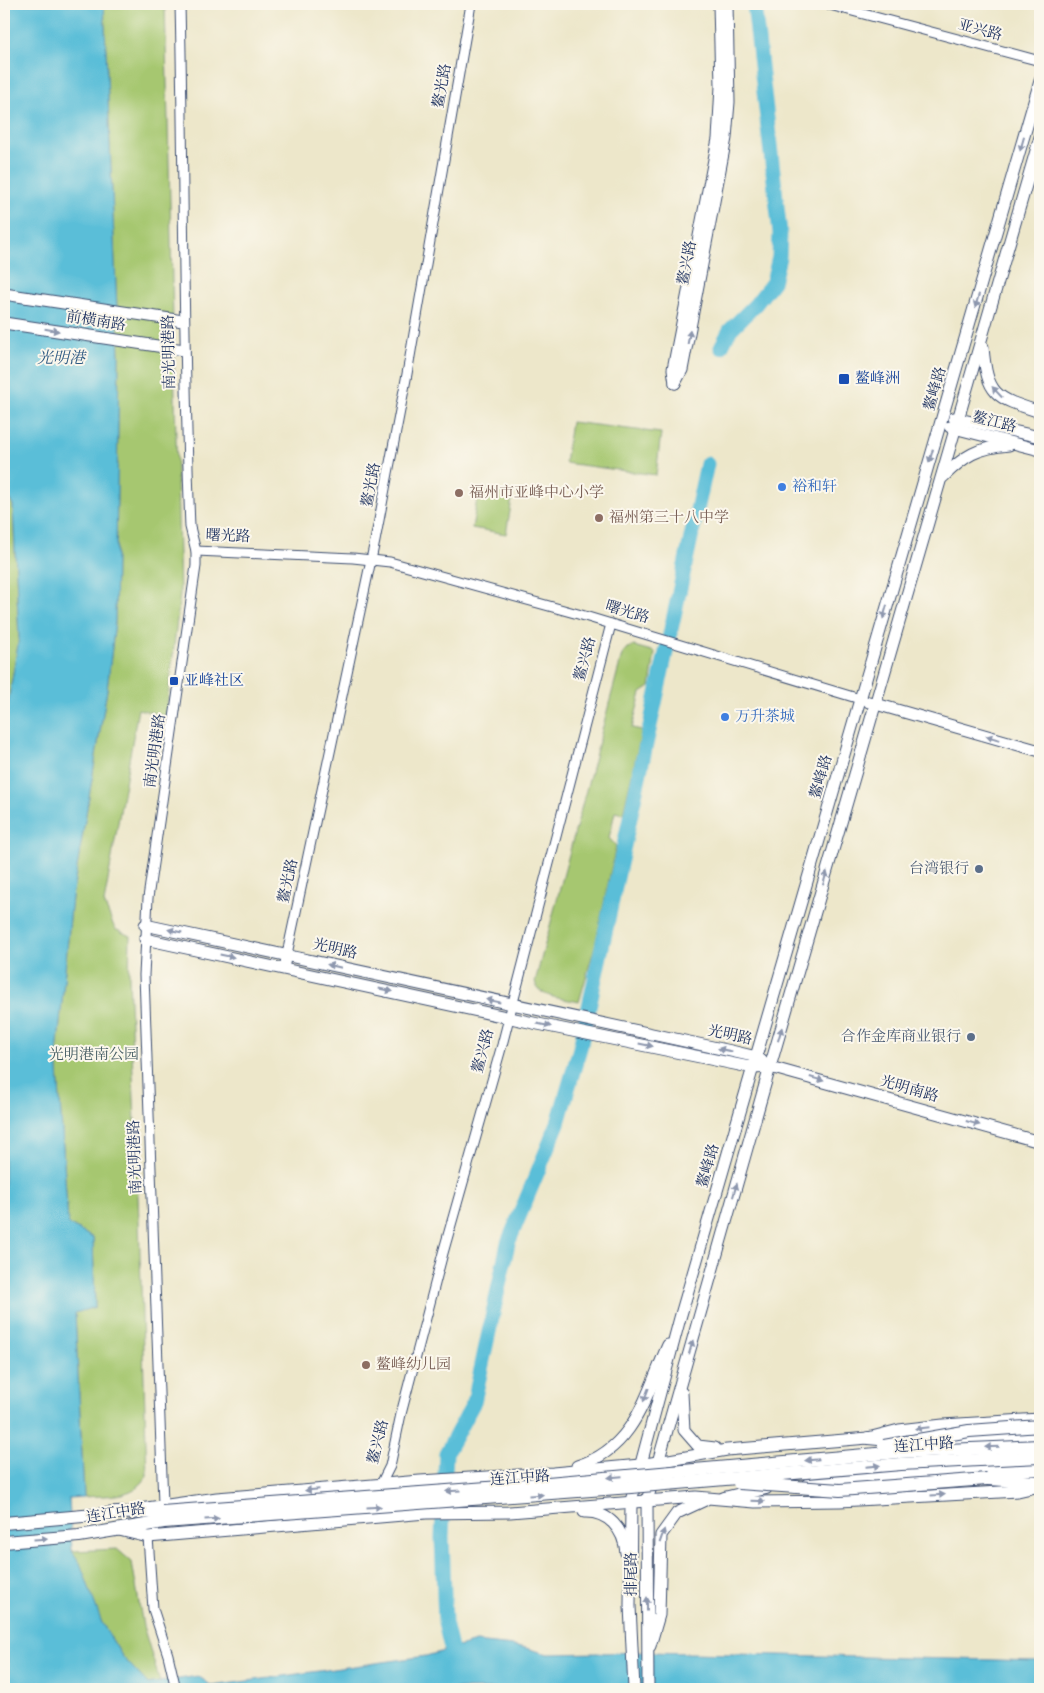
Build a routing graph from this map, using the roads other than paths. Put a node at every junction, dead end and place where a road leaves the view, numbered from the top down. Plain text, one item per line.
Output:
1 (180, 4) edge
2 (471, 4) edge
3 (719, 4) edge
4 (727, 4) edge
5 (826, 4) edge
6 (1040, 61) edge
7 (1040, 81) edge
8 (1040, 137) edge
9 (4, 294) edge
10 (183, 321) junction
11 (4, 323) edge
12 (982, 339) junction
13 (184, 350) junction
14 (1040, 412) edge
15 (942, 421) junction
16 (958, 424) junction
17 (1040, 437) edge
18 (1018, 444) junction
19 (1040, 450) edge
20 (941, 479) junction
21 (196, 550) junction
22 (372, 559) junction
23 (611, 624) junction
24 (860, 699) junction
25 (875, 704) junction
26 (1040, 751) edge
27 (146, 925) junction
28 (145, 939) junction
29 (287, 955) junction
30 (284, 968) junction
31 (512, 1005) junction
32 (509, 1017) junction
33 (755, 1062) junction
34 (770, 1067) junction
35 (1040, 1142) edge
36 (680, 1318) junction
37 (682, 1378) junction
38 (1040, 1419) edge
39 (1040, 1426) edge
40 (1040, 1435) edge
41 (868, 1438) junction
42 (1040, 1446) edge
43 (727, 1450) junction
44 (697, 1456) junction
45 (1040, 1456) edge
46 (847, 1457) junction
47 (658, 1461) junction
48 (640, 1465) junction
49 (1040, 1469) edge
50 (553, 1473) junction
51 (704, 1480) junction
52 (1040, 1482) edge
53 (635, 1483) joint
54 (381, 1484) junction
55 (1040, 1486) edge
56 (696, 1497) junction
57 (710, 1498) junction
58 (724, 1498) junction
59 (646, 1501) junction
60 (631, 1502) junction
61 (510, 1512) junction
62 (163, 1513) junction
63 (4, 1523) edge
64 (118, 1530) junction
65 (148, 1537) junction
66 (4, 1542) edge
67 (630, 1606) junction
68 (647, 1652) junction
69 (176, 1689) edge
70 (634, 1689) edge
71 (648, 1689) edge

1 - 10 street, 南光明港路
2 - 22 street, 鳌光路
3 -> 4 main road, 鳌兴路
5 - 6 street, 亚兴路
7 -> 15 main road, 鳌峰路
8 - 12 main road, 鳌峰路
9 - 10 main road, 前横南路
10 - 13 street, 南光明港路
11 -> 13 main road, 前横南路
14 -> 12 main road
12 - 16 main road, 鳌峰路
13 - 21 street, 南光明港路
15 - 16 main road, 鳌江路
15 -> 24 main road, 鳌峰路
16 - 17 main road, 鳌江路
16 - 18 main road, 鳌江路
16 - 20 main road, 鳌峰路
18 - 19 main road, 鳌江路
18 - 20 main road
20 - 25 main road, 鳌峰路
21 - 22 street, 曙光路
21 - 27 street, 南光明港路
22 - 23 street, 曙光路
22 - 29 street, 鳌光路
23 - 24 street, 曙光路
23 - 31 street, 鳌兴路
24 - 25 main road, 曙光路
24 - 33 main road, 鳌峰路
26 -> 25 main road, 曙光路
34 -> 25 main road, 鳌峰路
27 - 28 street, 南光明港路
29 -> 27 main road, 光明路
28 -> 30 main road, 光明路
28 - 62 street, 南光明港路
29 - 30 street, 鳌光路
31 -> 29 main road, 光明路
30 -> 32 main road, 光明路
31 - 32 street, 鳌兴路
33 -> 31 main road, 光明路
32 -> 33 main road, 光明路
32 - 54 street, 鳌兴路
33 - 34 main road, 光明路
33 - 36 main road, 鳌峰路
34 -> 35 main road, 光明南路
37 -> 34 main road, 鳌峰路
36 - 48 main road, 鳌峰路
36 -> 50 main road
37 - 43 main road
37 - 47 main road, 鳌峰路
38 -> 41 main road
39 - 46 highway, bridge
40 - 41 highway
41 - 43 main road
42 -> 46 highway, 连江中路, bridge
43 - 44 main road
44 - 47 main road
44 - 56 main road
51 -> 45 highway, 连江中路, bridge
46 -> 62 highway, 连江中路, bridge
47 - 48 main road
47 - 59 main road, 排尾路
48 - 50 main road
48 - 53 main road, 鳌峰路
49 - 58 highway, bridge
50 - 54 main road
51 - 52 highway, bridge
62 -> 51 highway, 连江中路, bridge
53 - 60 main road, 排尾路
54 -> 62 main road
58 -> 55 main road
56 - 57 main road
56 - 59 main road
57 - 58 main road
68 -> 57 main road
59 - 60 main road
68 -> 59 main road, 排尾路
60 - 61 main road
60 - 67 main road, 排尾路
61 - 65 main road
61 - 67 main road
62 - 63 highway, 连江中路
62 - 64 highway, 连江中路
64 - 65 main road
66 -> 64 highway, 连江中路
65 - 69 street
67 - 70 main road, 排尾路
68 - 71 main road, 排尾路

